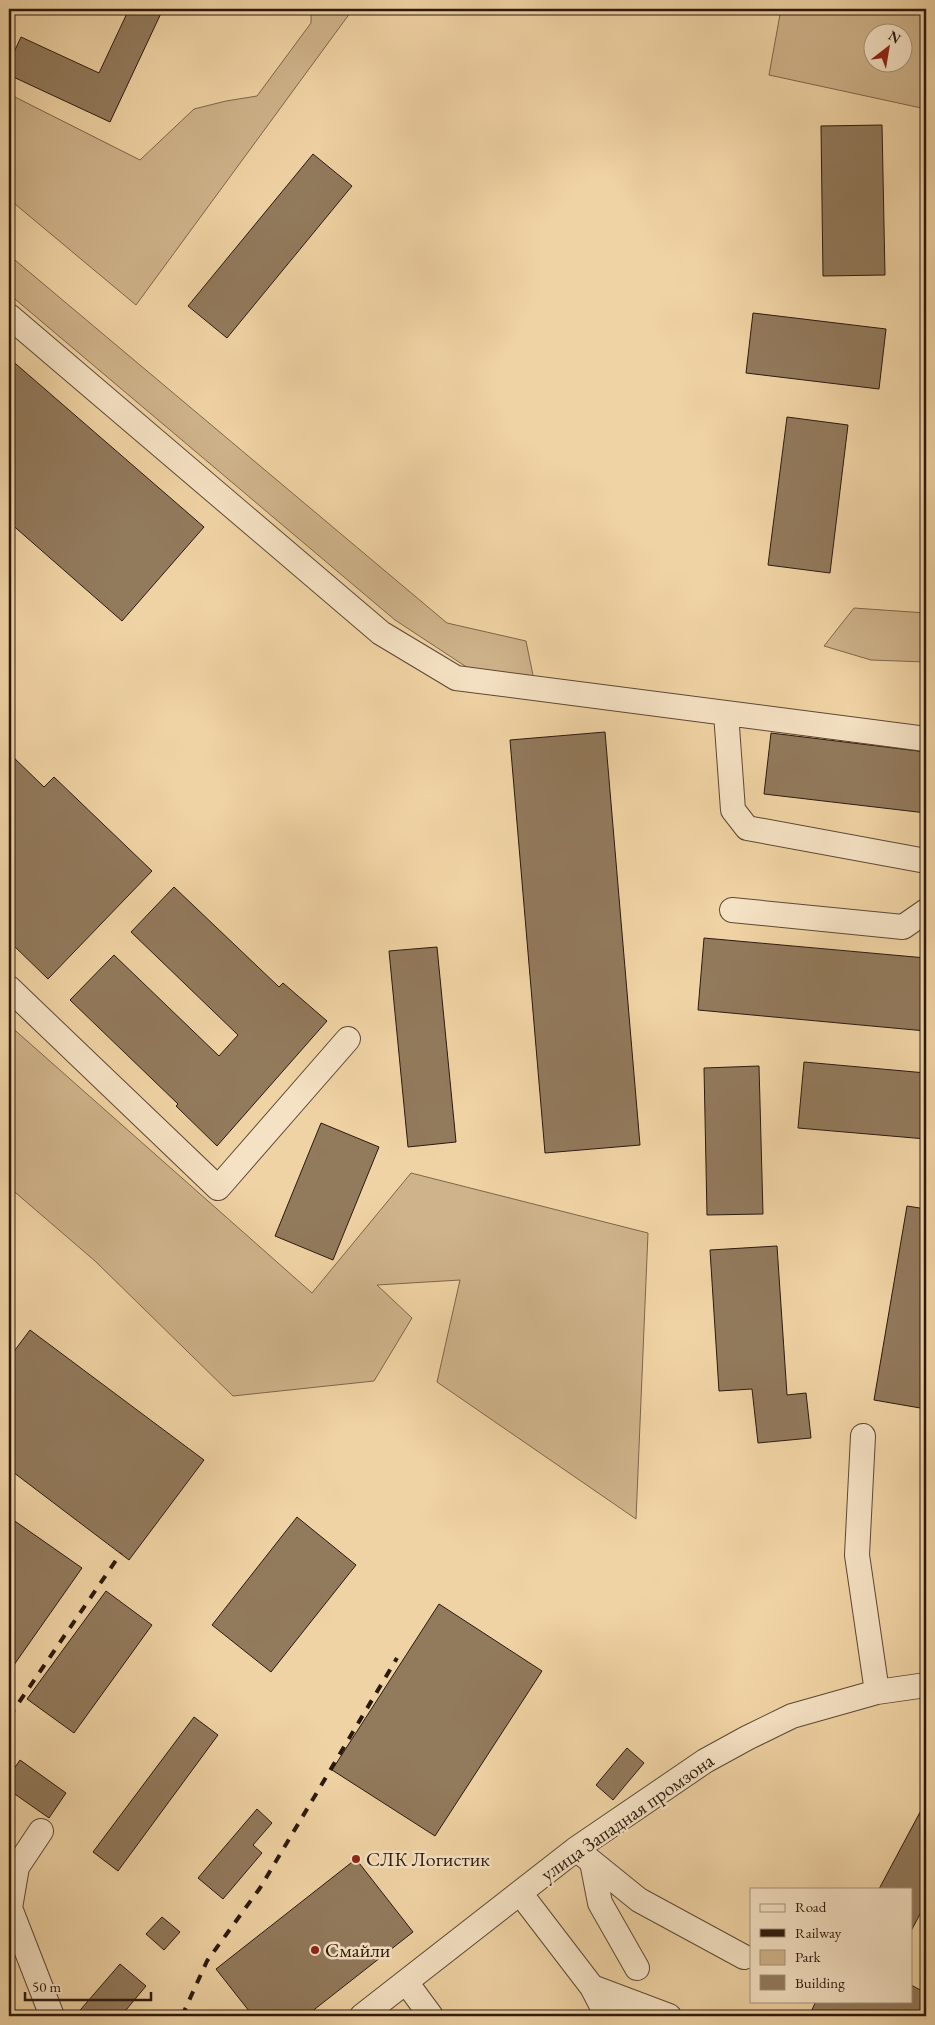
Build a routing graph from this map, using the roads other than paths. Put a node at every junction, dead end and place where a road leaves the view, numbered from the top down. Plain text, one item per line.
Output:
1 (9, 316) edge
2 (726, 713) junction
3 (926, 739) edge
4 (926, 861) edge
5 (732, 910) dead end
6 (926, 911) edge
7 (9, 988) edge
8 (348, 1039) dead end
9 (863, 1436) dead end
10 (926, 1685) edge
11 (877, 1692) junction
12 (41, 1831) dead end
13 (584, 1856) junction
14 (520, 1892) junction
15 (744, 1957) dead end
16 (637, 1968) dead end
17 (406, 1982) junction
18 (592, 1987) junction
19 (52, 2016) edge
20 (362, 2016) edge
21 (431, 2016) edge
22 (607, 2016) edge
23 (669, 2016) edge

1 - 2 street
2 - 3 street
2 - 4 street
5 - 6 street
7 - 8 street
9 - 11 street
10 - 11 street, улица Западная промзона
11 - 13 street, улица Западная промзона
12 - 19 street
13 - 14 street, улица Западная промзона
13 - 15 street
13 - 16 street
14 - 17 street, улица Западная промзона
14 - 18 street
17 - 20 street, улица Западная промзона
17 - 21 street
18 - 22 street
18 - 23 street

